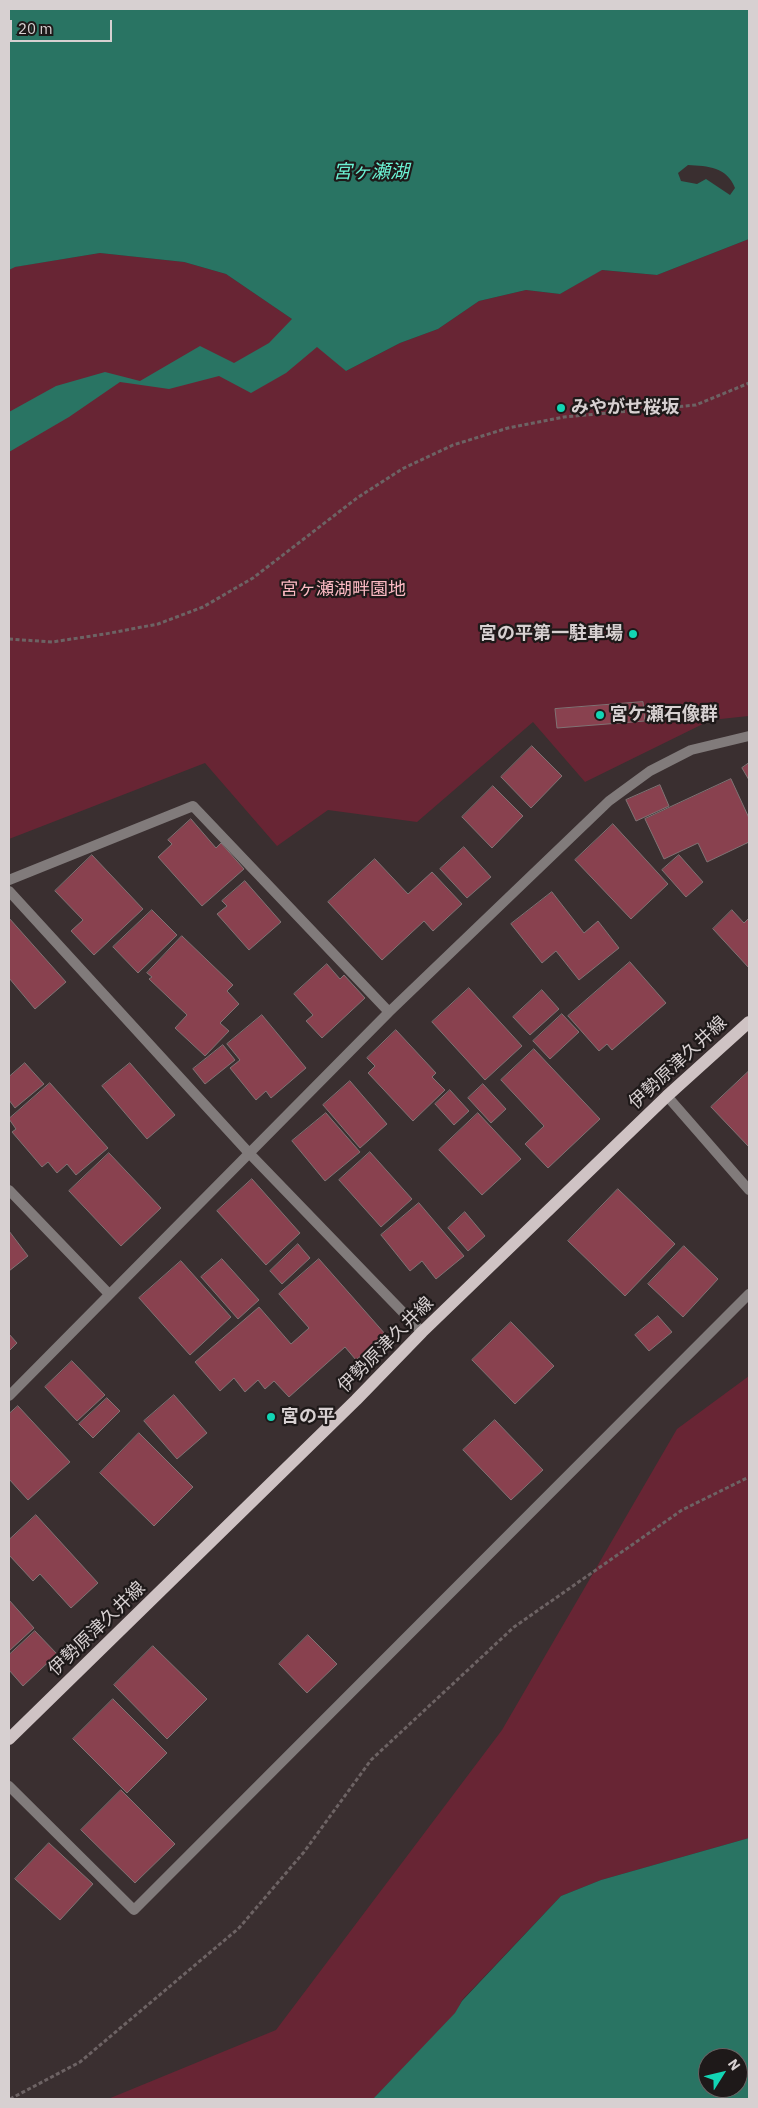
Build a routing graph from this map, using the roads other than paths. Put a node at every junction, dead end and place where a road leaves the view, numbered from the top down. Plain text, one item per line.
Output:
1 (749, 736) edge
2 (9, 880) edge
3 (9, 891) edge
4 (389, 1012) junction
5 (749, 1022) edge
6 (667, 1096) junction
7 (249, 1153) junction
8 (9, 1190) edge
9 (749, 1190) edge
10 (109, 1294) junction
11 (749, 1294) edge
12 (422, 1332) junction
13 (9, 1396) edge
14 (9, 1739) edge
15 (9, 1786) edge

1 - 4 street
2 - 4 street
3 - 7 street
4 - 7 street
5 - 6 main road, 伊勢原津久井線
6 - 9 street
6 - 12 main road, 伊勢原津久井線
7 - 10 street
7 - 12 street
8 - 10 street
10 - 13 street
11 - 15 street
12 - 14 main road, 伊勢原津久井線

